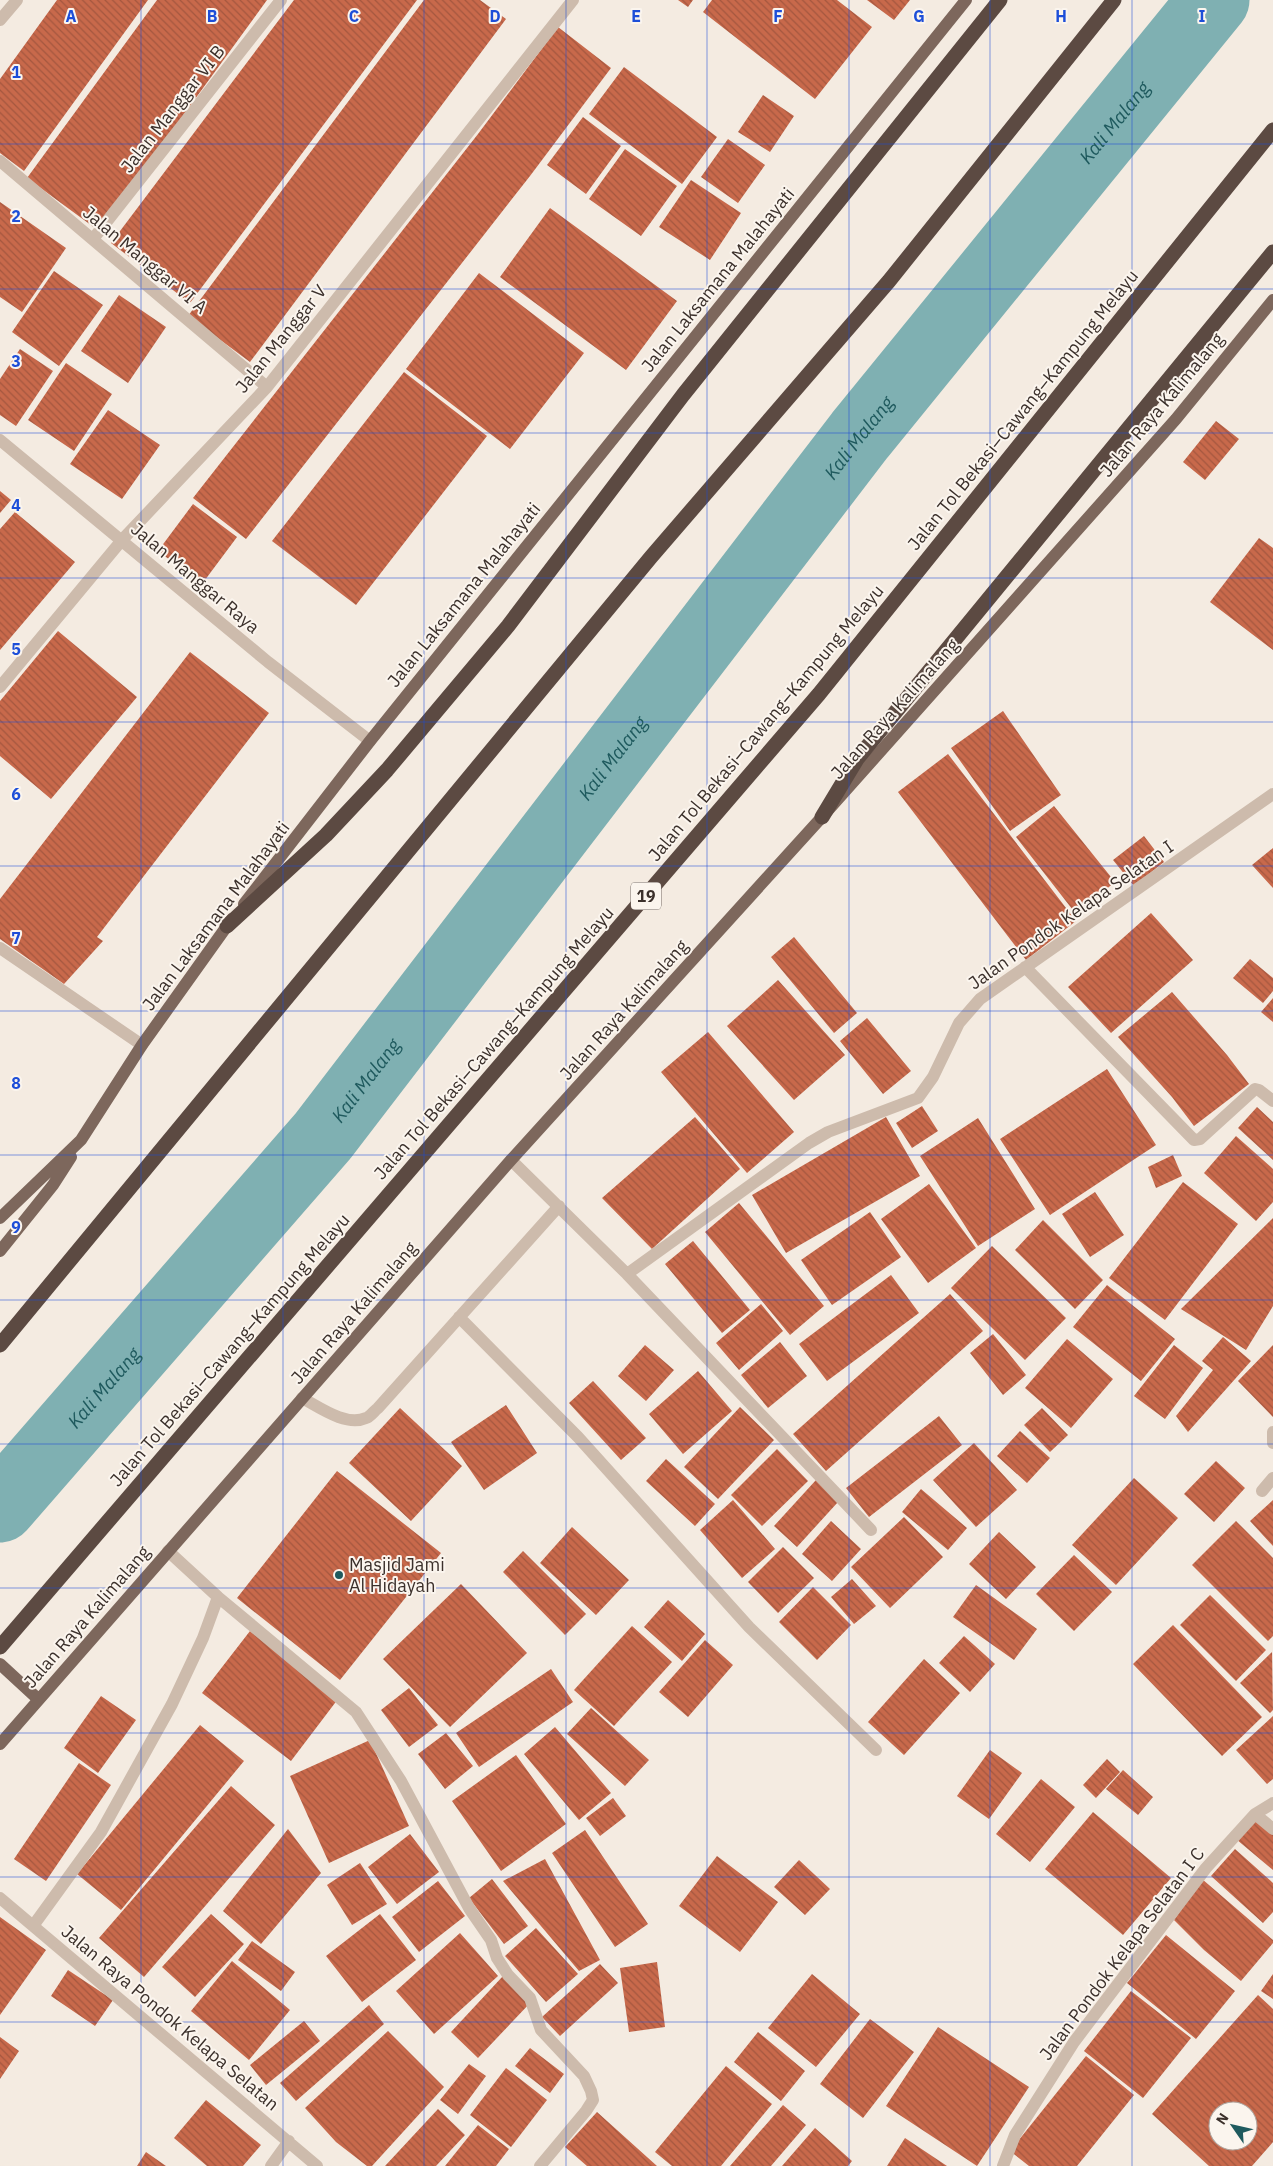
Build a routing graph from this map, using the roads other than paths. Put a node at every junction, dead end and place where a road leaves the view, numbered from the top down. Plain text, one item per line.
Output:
1 (17, 0) edge
2 (281, 0) edge
3 (573, 0) edge
4 (966, 0) edge
5 (1000, 0) edge
6 (1114, 0) edge
7 (0, 20) edge
8 (1273, 130) edge
9 (0, 161) edge
10 (93, 239) junction
11 (1273, 252) edge
12 (1273, 300) edge
13 (267, 387) junction
14 (0, 440) edge
15 (122, 540) junction
16 (0, 687) edge
17 (370, 741) junction
18 (1273, 794) edge
19 (822, 817) junction
20 (228, 926) junction
21 (0, 948) edge
22 (1025, 967) junction
23 (142, 1045) junction
24 (1273, 1101) edge
25 (81, 1140) junction
26 (511, 1160) junction
27 (558, 1206) junction
28 (0, 1218) edge
29 (0, 1251) edge
30 (627, 1274) junction
31 (459, 1317) junction
32 (0, 1345) edge
33 (302, 1398) junction
34 (1273, 1432) edge
35 (1273, 1443) edge
36 (1273, 1478) edge
37 (1262, 1491) dead end
38 (871, 1530) dead end
39 (168, 1551) junction
40 (218, 1597) junction
41 (0, 1646) edge
42 (0, 1664) edge
43 (38, 1698) junction
44 (0, 1744) edge
45 (876, 1750) dead end
46 (1273, 1803) edge
47 (1255, 1814) junction
48 (1273, 1829) edge
49 (0, 1898) edge
50 (34, 1926) junction
51 (289, 2141) junction
52 (271, 2166) edge
53 (317, 2166) edge
54 (540, 2166) edge
55 (1003, 2166) edge

1 - 7 street
2 - 10 street, Jalan Manggar VI B
3 - 13 street, Jalan Manggar V
4 - 17 main road, Jalan Laksamana Malahayati
5 - 20 highway
6 - 32 highway
8 - 41 highway, Jalan Tol Bekasi–Cawang–Kampung Melayu / 19
9 - 10 street, Jalan Manggar VI A
10 - 13 street, Jalan Manggar VI A
11 - 19 highway
12 - 19 main road, Jalan Raya Kalimalang
13 - 15 street, Jalan Manggar V
14 - 15 street, Jalan Manggar Raya
15 - 16 street, Jalan Manggar V
15 - 17 street, Jalan Manggar Raya
17 - 20 main road, Jalan Laksamana Malahayati
18 - 22 street, Jalan Pondok Kelapa Selatan I
19 - 26 main road, Jalan Raya Kalimalang
20 - 23 main road, Jalan Laksamana Malahayati
21 - 23 street
22 - 24 street
22 - 30 street, Jalan Pondok Kelapa Selatan I
23 - 25 main road, Jalan Laksamana Malahayati
25 - 28 main road, Jalan Laksamana Malahayati
25 - 29 main road
26 - 27 street
26 - 33 main road, Jalan Raya Kalimalang
27 - 30 street
27 - 31 street
30 - 38 street
31 - 33 street
31 - 45 street
33 - 39 main road, Jalan Raya Kalimalang
34 - 35 street
36 - 37 street
39 - 40 street
39 - 43 main road, Jalan Raya Kalimalang
40 - 50 street
40 - 54 street
42 - 43 main road
43 - 44 main road, Jalan Raya Kalimalang
46 - 47 street, Jalan Pondok Kelapa Selatan I C
47 - 48 street
47 - 55 street, Jalan Pondok Kelapa Selatan I C
49 - 50 street, Jalan Raya Pondok Kelapa Selatan
50 - 51 street, Jalan Raya Pondok Kelapa Selatan
51 - 52 street
51 - 53 street, Jalan Raya Pondok Kelapa Selatan

